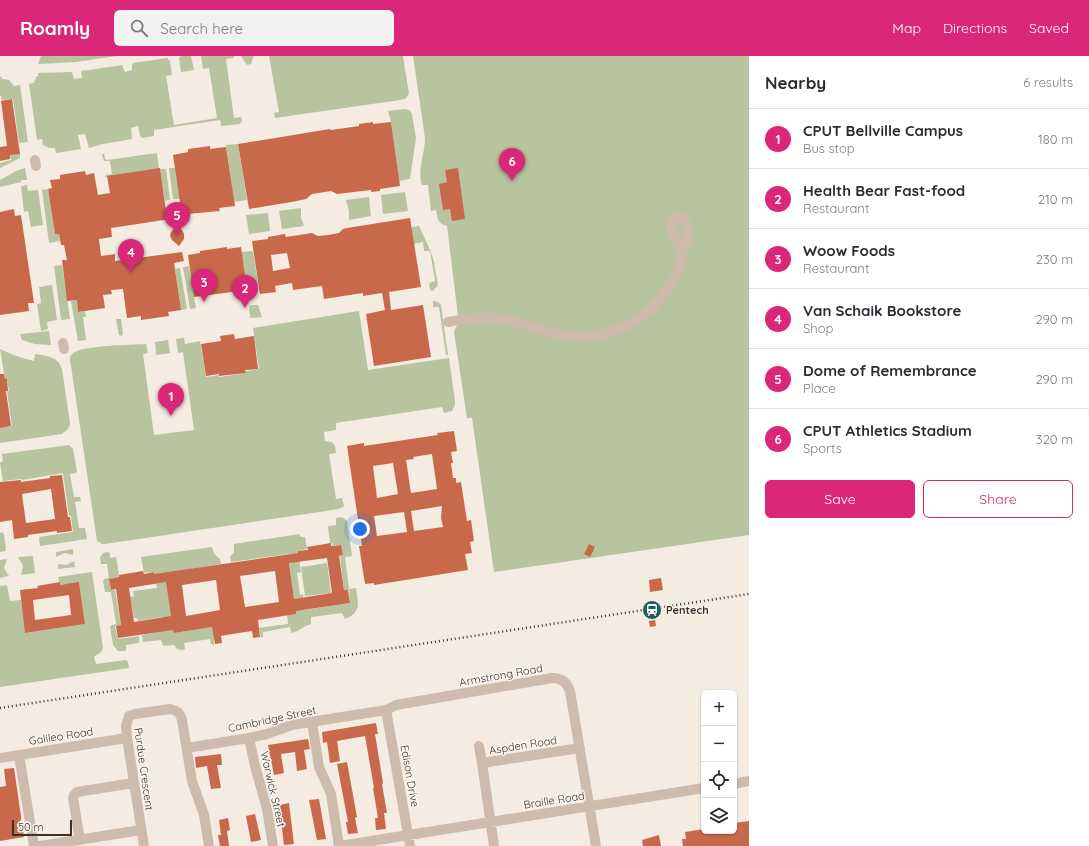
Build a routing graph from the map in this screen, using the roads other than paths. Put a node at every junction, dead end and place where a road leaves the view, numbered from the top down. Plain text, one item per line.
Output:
1 (682, 251) dead end
2 (448, 322) dead end
3 (386, 710) junction
4 (312, 722) junction
5 (126, 738) junction
6 (250, 738) junction
7 (479, 746) dead end
8 (187, 748) junction
9 (580, 748) junction
10 (19, 755) junction
11 (0, 758) edge
12 (482, 763) junction
13 (749, 781) edge
14 (134, 783) junction
15 (737, 783) edge
16 (701, 788) edge
17 (589, 806) junction
18 (490, 822) junction
19 (141, 830) junction
20 (408, 835) junction
21 (80, 840) junction
22 (34, 846) edge
23 (40, 846) edge
24 (144, 846) edge
25 (209, 846) edge
26 (273, 846) edge
27 (340, 846) edge
28 (410, 846) edge
29 (494, 846) edge
30 (596, 846) edge

1 - 2 street
3 - 4 street, Cambridge Street
3 - 9 street, Armstrong Road
3 - 20 street, Edison Drive
4 - 6 street, Cambridge Street
4 - 27 street
5 - 8 street, Purdue Crescent
5 - 10 street, Galileo Road
5 - 14 street, Purdue Crescent
6 - 8 street, Cambridge Street
6 - 26 street, Warwick Street
7 - 12 street
8 - 25 street, Purdue Crescent
9 - 12 street, Aspden Road
9 - 17 street, Armstrong Road
10 - 11 street, Galileo Road
10 - 22 street
12 - 18 street, Aspden Road
13 - 15 street
14 - 19 street, Purdue Crescent
14 - 21 street
16 - 17 street, Braille Road
17 - 18 street, Braille Road
17 - 30 street, Armstrong Road
18 - 20 street, Braille Road
18 - 29 street, Aspden Road
19 - 21 street
19 - 24 street, Purdue Crescent
20 - 27 street, Braille Road
20 - 28 street, Edison Drive
21 - 23 street

